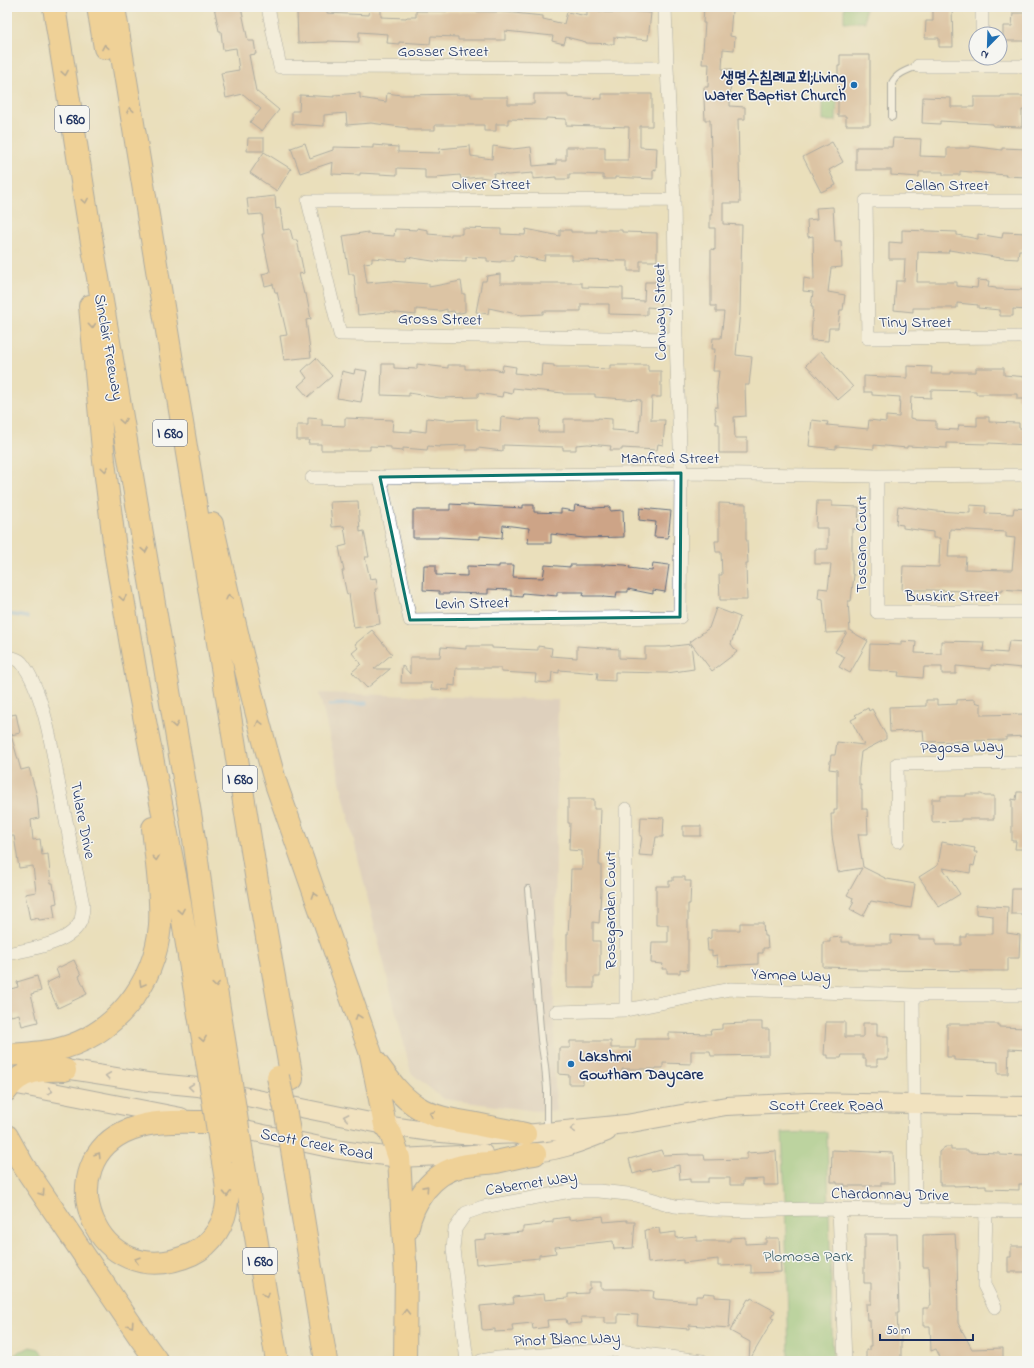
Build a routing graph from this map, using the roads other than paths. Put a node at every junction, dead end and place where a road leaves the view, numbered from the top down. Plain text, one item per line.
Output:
1 (54, 7) edge
2 (98, 7) edge
3 (114, 7) edge
4 (268, 7) edge
5 (665, 7) edge
6 (982, 7) edge
7 (982, 26) edge
8 (968, 63) edge
9 (1008, 64) edge
10 (918, 66) joint
11 (1027, 66) edge
12 (667, 68) junction
13 (892, 117) dead end
14 (674, 200) junction
15 (308, 201) joint
16 (866, 201) joint
17 (1027, 201) edge
18 (90, 231) junction
19 (164, 314) junction
20 (1027, 337) edge
21 (676, 339) junction
22 (681, 473) junction
23 (1027, 475) edge
24 (877, 476) junction
25 (380, 477) junction
26 (312, 478) dead end
27 (877, 612) joint
28 (1027, 612) edge
29 (680, 617) joint
30 (7, 657) edge
31 (137, 680) junction
32 (1027, 762) edge
33 (626, 809) dead end
34 (898, 841) dead end
35 (528, 889) dead end
36 (7, 954) edge
37 (913, 995) junction
38 (1027, 995) edge
39 (272, 1003) junction
40 (626, 1010) junction
41 (556, 1012) dead end
42 (371, 1054) junction
43 (7, 1055) edge
44 (7, 1059) edge
45 (65, 1070) junction
46 (8, 1086) edge
47 (914, 1104) junction
48 (1027, 1106) edge
49 (206, 1122) junction
50 (385, 1125) junction
51 (525, 1134) junction
52 (7, 1136) edge
53 (545, 1144) junction
54 (7, 1145) edge
55 (399, 1158) junction
56 (23, 1165) junction
57 (301, 1169) junction
58 (840, 1209) junction
59 (914, 1210) junction
60 (752, 1211) joint
61 (986, 1211) junction
62 (1027, 1211) edge
63 (406, 1278) junction
64 (995, 1307) dead end
65 (157, 1361) edge
66 (278, 1361) edge
67 (326, 1361) edge
68 (339, 1361) edge
69 (405, 1361) edge
70 (467, 1361) edge
71 (481, 1361) edge
72 (702, 1361) edge
73 (845, 1361) edge

1 -> 18 highway, Sinclair Freeway / I 680
39 -> 2 highway, I 680
19 -> 3 highway, I 680
4 - 12 street, Gosser Street
5 - 12 street, Conway Street
6 - 7 street
8 - 10 street
9 - 11 street
10 - 13 lane
12 - 14 street, Conway Street
14 - 15 street, Oliver Street
14 - 21 street, Conway Street
15 - 21 street, Gross Street
16 - 17 street, Callan Street
16 - 20 street, Tiny Street
18 -> 31 highway
18 -> 66 highway, Sinclair Freeway / I 680, bridge
19 - 39 highway, I 680
42 -> 19 highway
21 - 22 street, Conway Street
22 - 24 street, Manfred Street
22 - 25 street, Manfred Street
22 - 29 street, Conway Street
23 - 24 street, Manfred Street
24 - 27 street, Toscano Court
25 - 26 street, Manfred Street
25 - 29 street, Levin Street
27 - 28 street, Buskirk Street
30 - 36 street, Tulare Drive
31 -> 43 highway
31 -> 49 highway, bridge
32 - 34 street, Pagosa Way
33 - 40 street, Rosegarden Court
35 - 53 lane
37 - 38 street, Yampa Way
37 - 40 street, Yampa Way
37 - 47 street
39 - 57 highway, I 680
40 - 41 street, Yampa Way
42 - 50 highway
51 -> 42 highway
44 - 45 main road, Scott Creek Road
45 - 46 highway
50 -> 45 main road, Scott Creek Road
46 -> 49 main road, Scott Creek Road
47 - 48 main road, Scott Creek Road
47 - 53 main road, Scott Creek Road
47 - 59 street
49 - 55 main road, Scott Creek Road
50 - 51 main road, Scott Creek Road
50 - 55 highway
51 - 53 main road, Scott Creek Road
52 - 56 highway
53 - 55 main road, Scott Creek Road
63 -> 53 highway
54 - 56 highway
55 - 63 highway
56 -> 65 highway
57 - 67 highway, I 680
57 - 68 highway, I 680
58 - 59 street, Chardonnay Drive
58 - 60 street, Chardonnay Drive
58 - 73 street
59 - 61 street, Chardonnay Drive
60 - 70 street, Cabernet Way
61 - 62 street, Chardonnay Drive
61 - 64 street
69 -> 63 highway
71 - 72 street, Pinot Blanc Way

